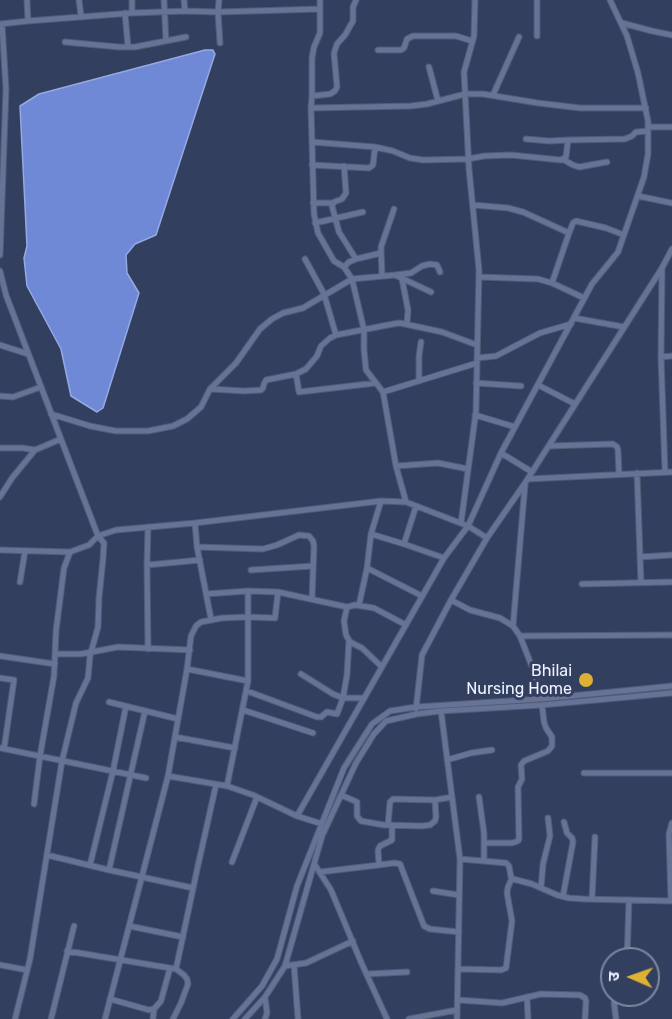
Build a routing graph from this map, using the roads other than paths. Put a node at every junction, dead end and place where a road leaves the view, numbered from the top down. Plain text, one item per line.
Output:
1 (27, 0) edge
2 (79, 0) edge
3 (132, 0) edge
4 (164, 0) edge
5 (184, 0) edge
6 (219, 0) edge
7 (320, 0) edge
8 (356, 0) edge
9 (475, 0) edge
10 (537, 0) edge
11 (610, 0) edge
12 (320, 9) junction
13 (185, 11) junction
14 (165, 12) junction
15 (218, 12) junction
16 (129, 13) junction
17 (81, 16) junction
18 (28, 21) junction
19 (622, 23) junction
20 (1, 24) edge
21 (672, 35) edge
22 (537, 36) dead end
23 (186, 37) dead end
24 (519, 37) dead end
25 (166, 41) junction
26 (472, 41) junction
27 (65, 42) dead end
28 (220, 43) dead end
29 (128, 46) junction
30 (378, 50) dead end
31 (429, 67) dead end
32 (465, 94) junction
33 (493, 95) junction
34 (312, 96) junction
35 (438, 101) junction
36 (311, 108) junction
37 (646, 108) junction
38 (672, 127) edge
39 (648, 129) junction
40 (526, 138) dead end
41 (567, 140) junction
42 (312, 142) junction
43 (375, 147) junction
44 (2, 148) edge
45 (468, 159) junction
46 (564, 160) junction
47 (607, 162) dead end
48 (312, 165) junction
49 (344, 166) junction
50 (638, 196) junction
51 (313, 203) junction
52 (333, 203) junction
53 (672, 204) edge
54 (473, 205) junction
55 (394, 209) dead end
56 (363, 212) dead end
57 (335, 219) junction
58 (315, 223) junction
59 (569, 233) junction
60 (624, 235) junction
61 (672, 249) edge
62 (381, 253) junction
63 (0, 255) edge
64 (306, 259) dead end
65 (356, 259) junction
66 (344, 267) junction
67 (662, 268) junction
68 (0, 271) edge
69 (440, 272) dead end
70 (395, 275) junction
71 (382, 276) junction
72 (479, 277) junction
73 (352, 279) junction
74 (402, 279) junction
75 (552, 283) junction
76 (431, 292) dead end
77 (324, 294) junction
78 (584, 298) junction
79 (572, 321) junction
80 (407, 324) junction
81 (624, 327) junction
82 (364, 330) junction
83 (336, 334) junction
84 (421, 342) dead end
85 (0, 345) edge
86 (477, 345) junction
87 (28, 354) junction
88 (672, 356) edge
89 (661, 357) junction
90 (477, 361) junction
91 (296, 374) junction
92 (418, 381) junction
93 (476, 382) junction
94 (376, 383) junction
95 (538, 385) junction
96 (521, 386) dead end
97 (41, 387) junction
98 (210, 389) junction
99 (383, 392) junction
100 (0, 396) edge
101 (575, 404) junction
102 (51, 414) junction
103 (475, 415) junction
104 (515, 427) junction
105 (61, 440) junction
106 (549, 446) junction
107 (0, 448) edge
108 (35, 450) junction
109 (501, 453) junction
110 (396, 466) junction
111 (468, 469) junction
112 (532, 472) junction
113 (664, 472) junction
114 (672, 472) edge
115 (637, 473) junction
116 (619, 474) junction
117 (526, 481) junction
118 (0, 497) edge
119 (381, 501) junction
120 (406, 502) junction
121 (416, 506) junction
122 (195, 523) junction
123 (461, 524) junction
124 (468, 526) junction
125 (148, 527) junction
126 (372, 534) junction
127 (98, 536) junction
128 (487, 538) junction
129 (404, 544) junction
130 (197, 547) junction
131 (0, 550) edge
132 (25, 551) junction
133 (70, 552) junction
134 (672, 555) edge
135 (640, 557) junction
136 (444, 558) junction
137 (200, 560) junction
138 (147, 565) junction
139 (313, 566) junction
140 (367, 568) junction
141 (251, 570) dead end
142 (20, 582) dead end
143 (672, 582) edge
144 (642, 583) junction
145 (582, 584) dead end
146 (248, 591) junction
147 (278, 592) junction
148 (206, 594) junction
149 (422, 596) junction
150 (312, 599) junction
151 (451, 600) junction
152 (359, 605) junction
153 (347, 607) junction
154 (248, 617) junction
155 (212, 619) junction
156 (406, 625) junction
157 (513, 626) junction
158 (672, 635) edge
159 (520, 636) junction
160 (349, 640) junction
161 (148, 649) junction
162 (190, 650) junction
163 (92, 652) junction
164 (55, 654) junction
165 (0, 656) edge
166 (55, 664) junction
167 (382, 667) junction
168 (188, 669) junction
169 (301, 674) dead end
170 (0, 678) edge
171 (249, 681) junction
172 (672, 686) edge
173 (247, 690) junction
174 (672, 693) edge
175 (344, 698) junction
176 (364, 698) junction
177 (540, 699) junction
178 (109, 702) dead end
179 (542, 705) junction
180 (126, 706) junction
181 (416, 707) junction
182 (243, 710) junction
183 (145, 711) junction
184 (441, 711) junction
185 (417, 714) junction
186 (178, 719) junction
187 (314, 733) dead end
188 (175, 737) junction
189 (2, 748) edge
190 (235, 748) junction
191 (492, 750) dead end
192 (40, 756) junction
193 (447, 760) junction
194 (62, 761) junction
195 (113, 771) junction
196 (584, 773) dead end
197 (672, 773) edge
198 (130, 775) junction
199 (168, 776) junction
200 (146, 778) dead end
201 (216, 785) junction
202 (227, 786) junction
203 (341, 795) junction
204 (452, 796) junction
205 (257, 797) junction
206 (479, 798) dead end
207 (435, 800) junction
208 (34, 804) dead end
209 (297, 816) junction
210 (548, 818) dead end
211 (564, 822) dead end
212 (672, 823) edge
213 (321, 824) junction
214 (390, 825) junction
215 (595, 837) dead end
216 (484, 843) junction
217 (47, 855) junction
218 (460, 859) junction
219 (484, 861) junction
220 (232, 862) dead end
221 (315, 865) junction
222 (379, 865) junction
223 (90, 866) junction
224 (109, 870) junction
225 (320, 872) junction
226 (142, 876) junction
227 (512, 878) junction
228 (193, 888) junction
229 (541, 888) junction
230 (433, 891) dead end
231 (459, 895) junction
232 (563, 896) junction
233 (592, 899) junction
234 (628, 900) junction
235 (672, 901) edge
236 (74, 926) dead end
237 (129, 926) junction
238 (459, 932) junction
239 (183, 937) junction
240 (353, 941) junction
241 (627, 947) edge
242 (68, 951) junction
243 (120, 959) junction
244 (294, 965) junction
245 (0, 966) edge
246 (285, 966) junction
247 (173, 968) junction
248 (458, 969) junction
249 (27, 970) junction
250 (407, 972) dead end
251 (367, 974) junction
252 (265, 997) junction
253 (527, 997) junction
254 (110, 999) junction
255 (458, 1000) junction
256 (154, 1009) junction
257 (457, 1010) junction
258 (15, 1019) edge
259 (51, 1019) edge
260 (105, 1019) edge
261 (153, 1019) edge
262 (173, 1019) edge
263 (233, 1019) edge
264 (245, 1019) edge
265 (265, 1019) edge
266 (298, 1019) edge
267 (387, 1019) edge
268 (409, 1019) edge
269 (457, 1019) edge
270 (528, 1019) edge
271 (585, 1019) edge

1 - 18 street
2 - 17 street
3 - 16 street
4 - 14 street
5 - 13 street
6 - 15 street
7 - 12 street
8 - 34 street
9 - 26 street
10 - 22 street
11 - 19 street
12 - 15 street
12 - 34 street
13 - 14 street
13 - 15 street
14 - 16 street
14 - 25 street
15 - 28 street
16 - 17 street
16 - 29 street
17 - 18 street
18 - 20 street
19 - 21 street
19 - 37 street
20 - 44 street
23 - 25 street
24 - 33 street
25 - 29 street
26 - 30 street
26 - 32 street
27 - 29 street
31 - 35 street
32 - 33 street
32 - 35 street
32 - 45 street
33 - 37 street
34 - 36 street
35 - 36 street
36 - 42 street
37 - 39 street
38 - 39 street
39 - 41 street
39 - 50 street
40 - 41 street
41 - 46 street
42 - 43 street
42 - 48 street
43 - 45 street
43 - 49 street
44 - 63 street
45 - 46 street
45 - 54 street
46 - 47 street
48 - 49 street
48 - 51 street
49 - 52 street
50 - 53 street
50 - 60 street
51 - 52 street
51 - 58 street
52 - 57 street
54 - 59 street
54 - 72 street
55 - 62 street
56 - 57 street
57 - 58 street
57 - 65 street
58 - 66 street
59 - 60 street
59 - 75 street
60 - 78 street
61 - 67 street
62 - 65 street
62 - 71 street
64 - 77 street
65 - 66 street
66 - 73 street
67 - 81 street
67 - 89 street
68 - 87 street
69 - 70 street
70 - 71 street
70 - 74 street
71 - 73 street
72 - 75 street
72 - 86 street
73 - 77 street
73 - 82 street
74 - 76 street
74 - 80 street
75 - 78 street
77 - 83 street
77 - 98 street
78 - 79 street
79 - 81 street
79 - 90 street
79 - 95 street
80 - 82 street
80 - 86 street
81 - 101 street
82 - 83 street
82 - 94 street
83 - 91 street
84 - 92 street
85 - 87 street
86 - 90 street
87 - 97 street
88 - 89 street
89 - 113 street
90 - 92 street
90 - 93 street
91 - 94 street
91 - 98 street
92 - 99 street
93 - 96 street
93 - 103 street
94 - 99 street
95 - 101 street
95 - 104 street
97 - 100 street
97 - 102 street
98 - 102 street
99 - 110 street
101 - 106 street
102 - 105 street
103 - 104 street
103 - 111 street
104 - 109 street
105 - 108 street
105 - 127 street
106 - 112 street
106 - 116 street
107 - 108 street
108 - 118 street
109 - 112 street
109 - 124 street
110 - 111 street
110 - 120 street
111 - 123 street
112 - 117 street
113 - 114 street
113 - 115 street
115 - 116 street
115 - 135 street
116 - 117 street
117 - 128 street
117 - 157 street
119 - 120 street
119 - 122 street
119 - 126 street
120 - 121 street
121 - 123 street
121 - 129 street
122 - 125 street
122 - 130 street
123 - 124 street
124 - 128 street
124 - 136 street
125 - 127 street
125 - 138 street
126 - 129 street
126 - 140 street
127 - 133 street
127 - 163 street
128 - 151 street
129 - 136 street
130 - 137 street
130 - 139 street
131 - 132 street
132 - 133 street
132 - 142 street
133 - 164 street
134 - 135 street
135 - 144 street
136 - 149 street
137 - 138 street
137 - 148 street
138 - 161 street
139 - 141 street
139 - 150 street
140 - 149 street
140 - 152 street
143 - 144 street
144 - 145 street
146 - 147 street
146 - 148 street
146 - 154 street
147 - 150 street
147 - 154 street
148 - 155 street
149 - 156 street
150 - 153 street
151 - 157 street
151 - 181 street
152 - 153 street
152 - 156 street
153 - 160 street
154 - 155 street
154 - 171 street
155 - 162 street
156 - 167 street
157 - 159 street
158 - 159 street
159 - 177 street
160 - 167 street
160 - 175 street
161 - 162 street
161 - 163 street
162 - 168 street
163 - 164 street
163 - 194 street
164 - 166 street
165 - 166 street
166 - 192 street
167 - 176 street
168 - 171 street
168 - 186 street
169 - 175 street
170 - 189 street
171 - 173 street
172 - 177 street
173 - 175 street
173 - 182 street
174 - 179 street
175 - 176 street
176 - 209 street
177 - 181 street
178 - 180 street
179 - 184 street
179 - 216 street
180 - 183 street
180 - 195 street
181 - 185 street
181 - 213 street
182 - 187 street
182 - 190 street
183 - 186 street
183 - 198 street
184 - 185 street
184 - 193 street
185 - 203 street
186 - 188 street
188 - 190 street
188 - 199 street
189 - 192 street
190 - 202 street
191 - 193 street
192 - 194 street
192 - 208 street
193 - 204 street
194 - 195 street
194 - 217 street
195 - 198 street
195 - 223 street
196 - 197 street
198 - 200 street
198 - 224 street
199 - 201 street
199 - 226 street
201 - 202 street
201 - 228 street
202 - 205 street
203 - 214 street
203 - 221 street
204 - 207 street
204 - 218 street
205 - 209 street
205 - 220 street
206 - 216 street
207 - 214 street
207 - 214 street
209 - 213 street
210 - 229 street
211 - 232 street
212 - 235 street
213 - 263 street
214 - 222 street
215 - 233 street
216 - 219 street
217 - 223 street
217 - 249 street
218 - 219 street
218 - 231 street
219 - 227 street
221 - 225 street
221 - 246 street
222 - 225 street
222 - 238 street
223 - 224 street
224 - 226 street
225 - 240 street
226 - 228 street
226 - 237 street
227 - 229 street
227 - 248 street
228 - 239 street
229 - 232 street
230 - 231 street
231 - 238 street
232 - 233 street
233 - 234 street
234 - 235 street
234 - 241 street
236 - 242 street
237 - 239 street
237 - 243 street
238 - 248 street
239 - 247 street
240 - 244 street
240 - 251 street
242 - 243 street
242 - 259 street
243 - 247 street
243 - 254 street
244 - 246 street
244 - 266 street
245 - 249 street
246 - 252 street
247 - 256 street
247 - 262 street
248 - 255 street
249 - 258 street
250 - 251 street
251 - 267 street
252 - 264 street
252 - 265 street
253 - 255 street
253 - 270 street
253 - 271 street
254 - 256 street
254 - 260 street
255 - 257 street
256 - 261 street
257 - 268 street
257 - 269 street

